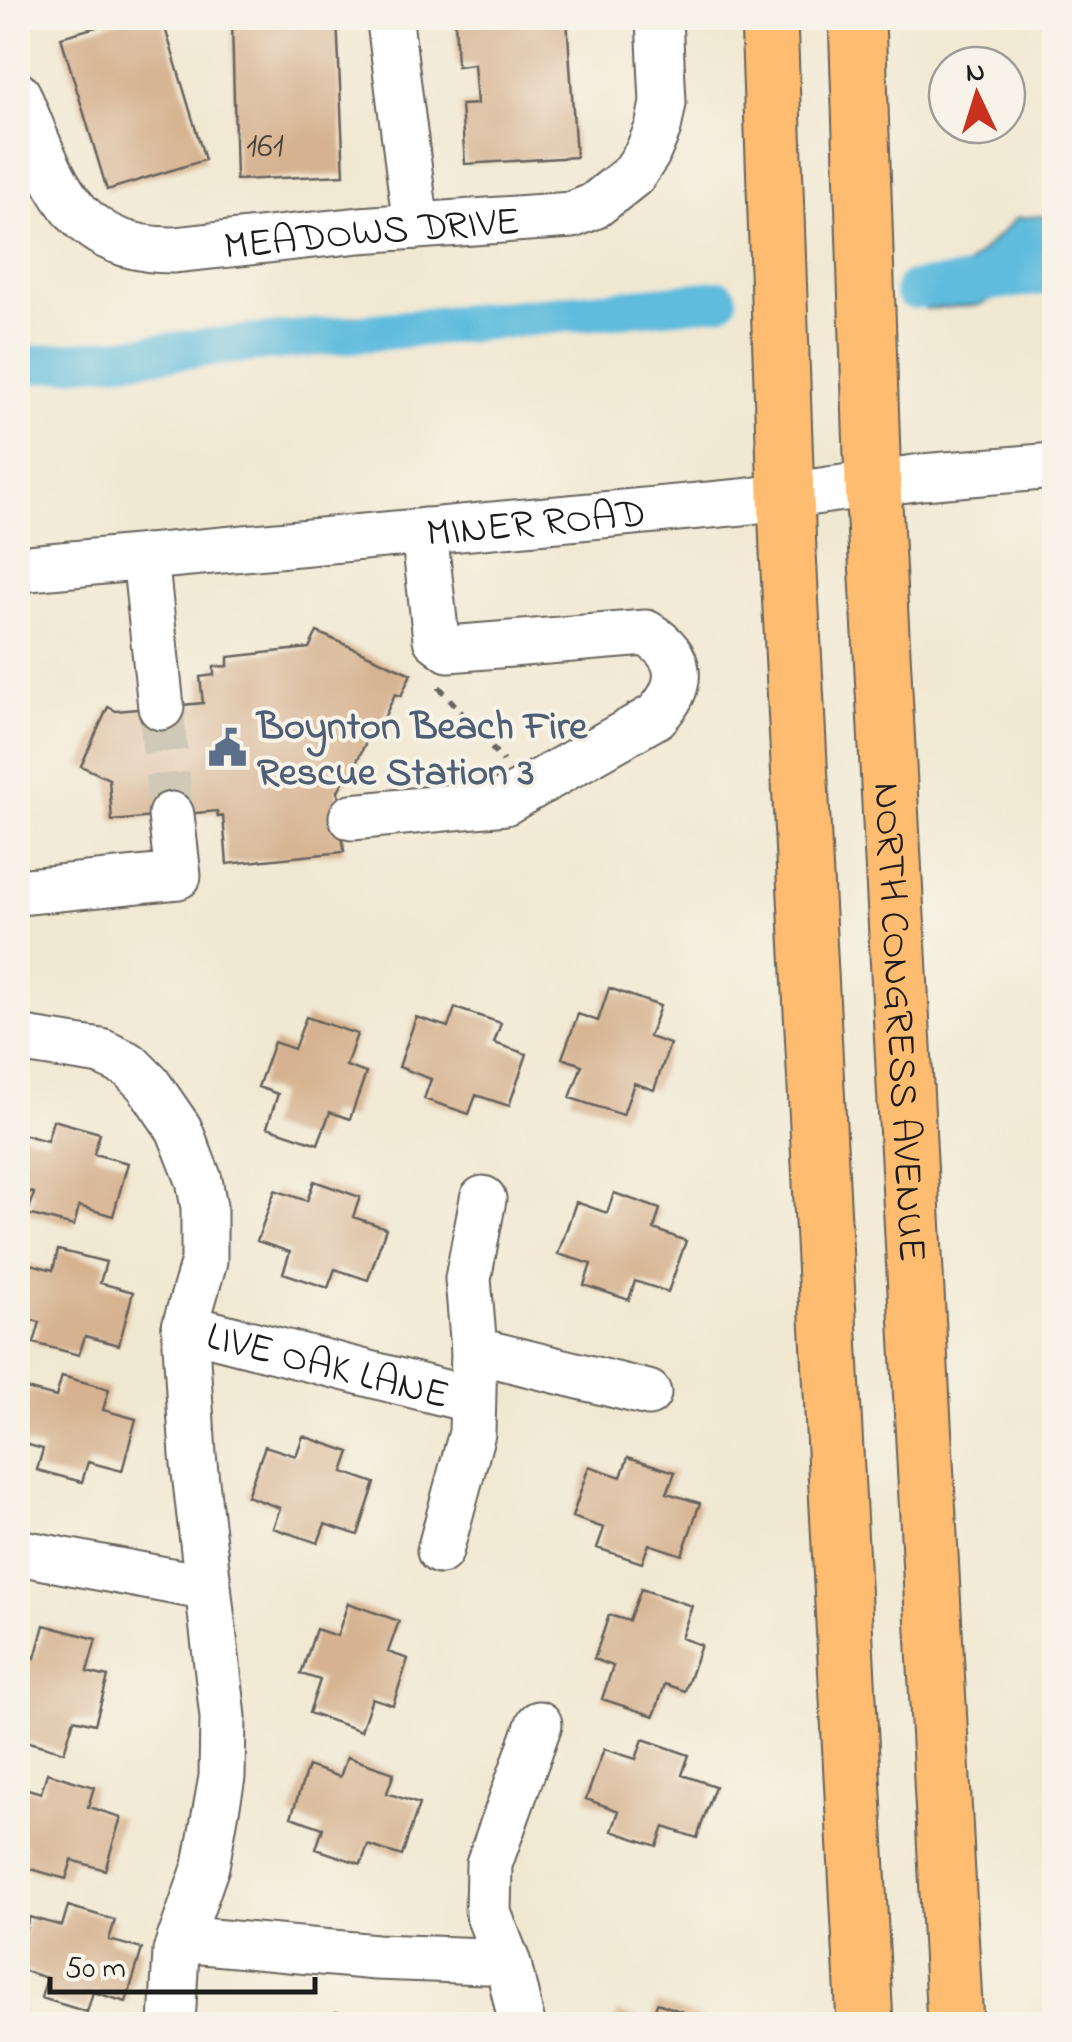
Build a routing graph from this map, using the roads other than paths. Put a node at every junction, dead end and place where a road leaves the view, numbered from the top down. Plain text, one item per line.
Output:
1 (658, 18) edge
2 (769, 18) edge
3 (857, 18) edge
4 (390, 22) dead end
5 (18, 95) edge
6 (416, 226) junction
7 (1054, 466) edge
8 (874, 484) junction
9 (786, 496) junction
10 (424, 531) junction
11 (146, 557) junction
12 (18, 570) edge
13 (161, 706) tunnel mouth
14 (172, 815) tunnel mouth
15 (352, 817) dead end
16 (18, 892) edge
17 (18, 1039) edge
18 (483, 1199) dead end
19 (185, 1328) junction
20 (474, 1350) junction
21 (648, 1393) dead end
22 (472, 1400) junction
23 (440, 1551) dead end
24 (18, 1552) edge
25 (208, 1588) junction
26 (538, 1724) dead end
27 (180, 1939) junction
28 (505, 1958) junction
29 (172, 2024) edge
30 (522, 2024) edge
31 (865, 2024) edge
32 (955, 2024) edge

1 - 6 street, MEADOWS DRIVE
2 - 9 main road
3 - 8 main road, NORTH CONGRESS AVENUE
4 - 6 street
5 - 6 street, MEADOWS DRIVE
7 - 8 street, MINER ROAD
8 - 9 street, MINER ROAD
8 - 32 main road, NORTH CONGRESS AVENUE
9 - 10 street, MINER ROAD
9 - 31 main road
10 - 11 street, MINER ROAD
10 - 15 street
11 - 12 street, MINER ROAD
11 - 13 street
14 - 16 street
17 - 19 street, LIVE OAK LANE
18 - 20 street, LIVE OAK LANE
19 - 22 street, LIVE OAK LANE
19 - 25 street, LIVE OAK LANE
20 - 21 street
20 - 22 street, LIVE OAK LANE
22 - 23 street, LIVE OAK LANE
24 - 25 street
25 - 27 street, LIVE OAK LANE
26 - 28 street
27 - 28 street
27 - 29 street, LIVE OAK LANE
28 - 30 street

